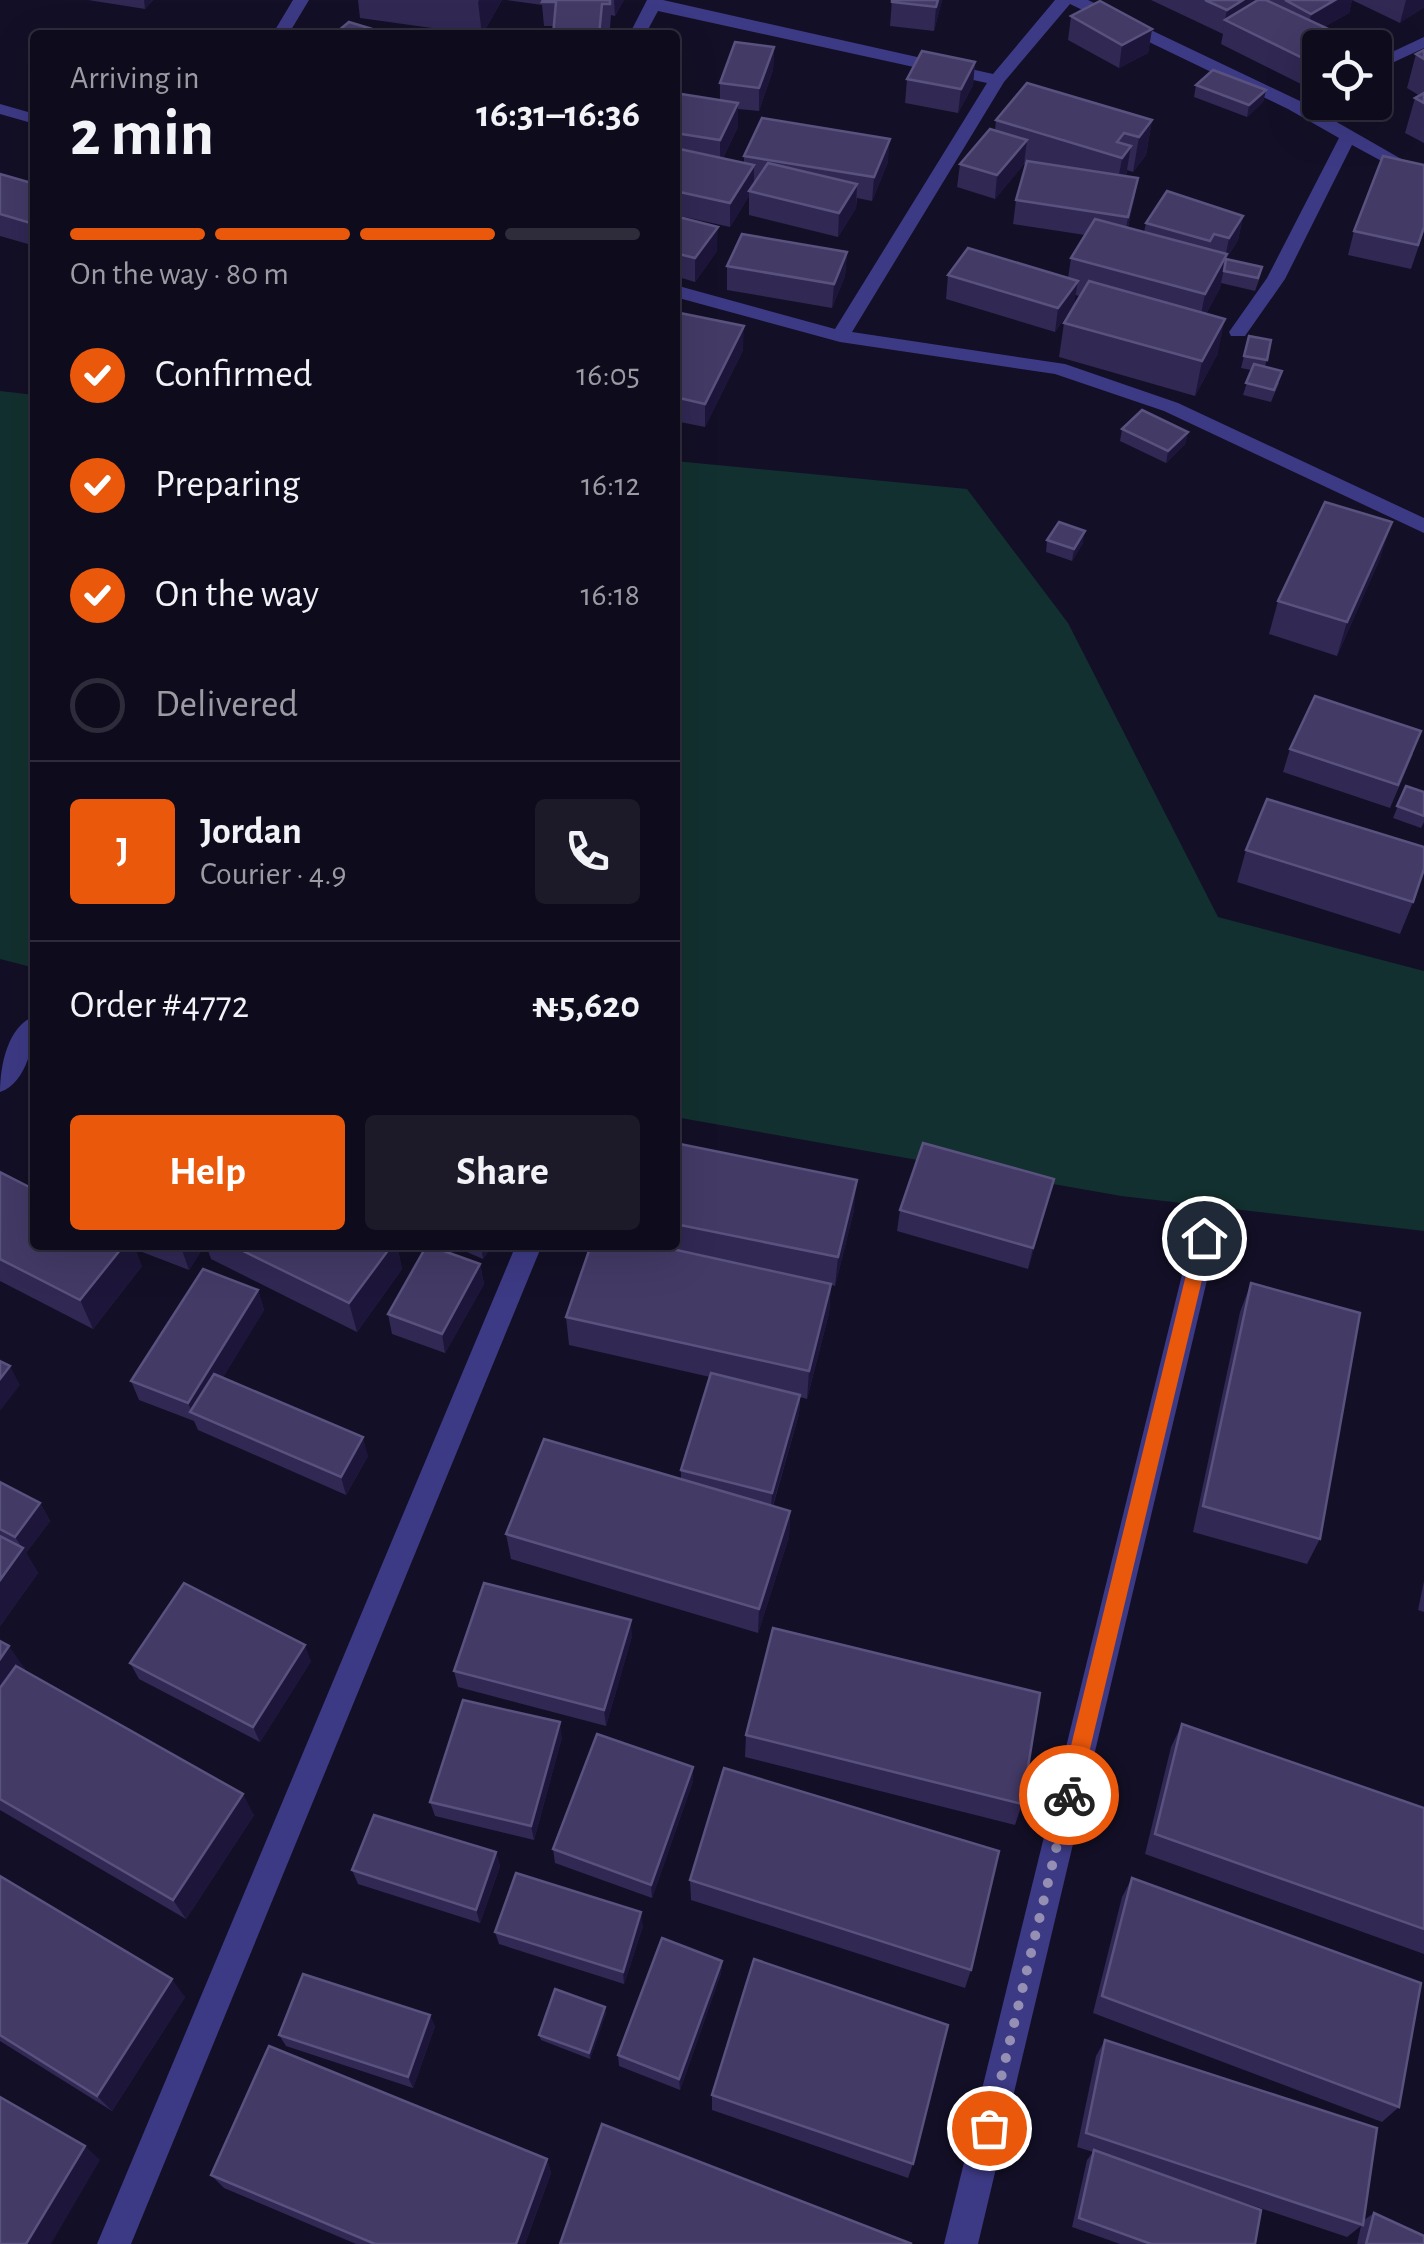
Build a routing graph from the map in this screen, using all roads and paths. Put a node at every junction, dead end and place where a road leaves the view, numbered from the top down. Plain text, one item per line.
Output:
1 (300, 0) edge
2 (1064, 0) edge
3 (1075, 0) edge
4 (654, 2) edge
5 (283, 30) edge
6 (640, 30) edge
7 (1424, 42) edge
8 (1392, 58) edge
9 (996, 80) junction
10 (1302, 101) edge
11 (1294, 105) junction
12 (0, 109) edge
13 (30, 118) edge
14 (1348, 134) junction
15 (1424, 179) edge
16 (680, 292) edge
17 (1238, 332) dead end
18 (840, 336) junction
19 (1424, 526) edge
20 (30, 1034) edge
21 (0, 1082) edge
22 (1204, 1238) dead end
23 (527, 1250) edge
24 (114, 2244) edge
25 (961, 2244) edge

1 - 5 street
2 - 9 street
3 - 11 street
4 - 6 street
4 - 9 street
7 - 8 street
9 - 18 street
10 - 11 street
11 - 14 street
12 - 13 street
14 - 15 street
14 - 17 street
16 - 18 street
18 - 19 street
20 - 21 street
22 - 25 street
23 - 24 street

